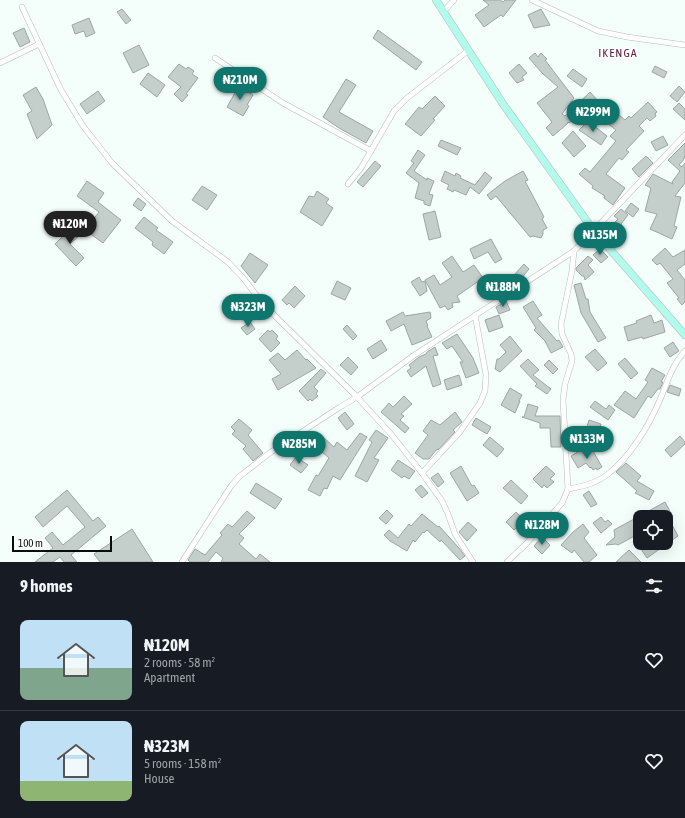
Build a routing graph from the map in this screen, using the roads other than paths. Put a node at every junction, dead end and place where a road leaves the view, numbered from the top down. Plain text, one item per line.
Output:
1 (436, 0) edge
2 (454, 0) edge
3 (532, 0) edge
4 (22, 7) dead end
5 (444, 11) junction
6 (40, 44) junction
7 (685, 45) edge
8 (469, 50) junction
9 (215, 58) dead end
10 (0, 63) edge
11 (685, 135) edge
12 (371, 151) junction
13 (348, 184) dead end
14 (594, 231) junction
15 (574, 251) junction
16 (475, 315) junction
17 (685, 336) edge
18 (685, 351) edge
19 (357, 397) junction
20 (422, 473) junction
21 (568, 489) junction
22 (182, 562) edge
23 (473, 562) edge
24 (507, 562) edge

1 - 5 main road
2 - 5 street
3 - 7 street
4 - 6 street
5 - 8 main road
6 - 10 street
6 - 19 street
8 - 12 street
8 - 14 main road
9 - 12 street
11 - 14 street
12 - 13 street
14 - 15 street
14 - 17 main road
15 - 16 street
15 - 21 street
16 - 19 street
16 - 20 street
18 - 21 street
19 - 20 street
19 - 22 street
20 - 23 street
21 - 24 street

